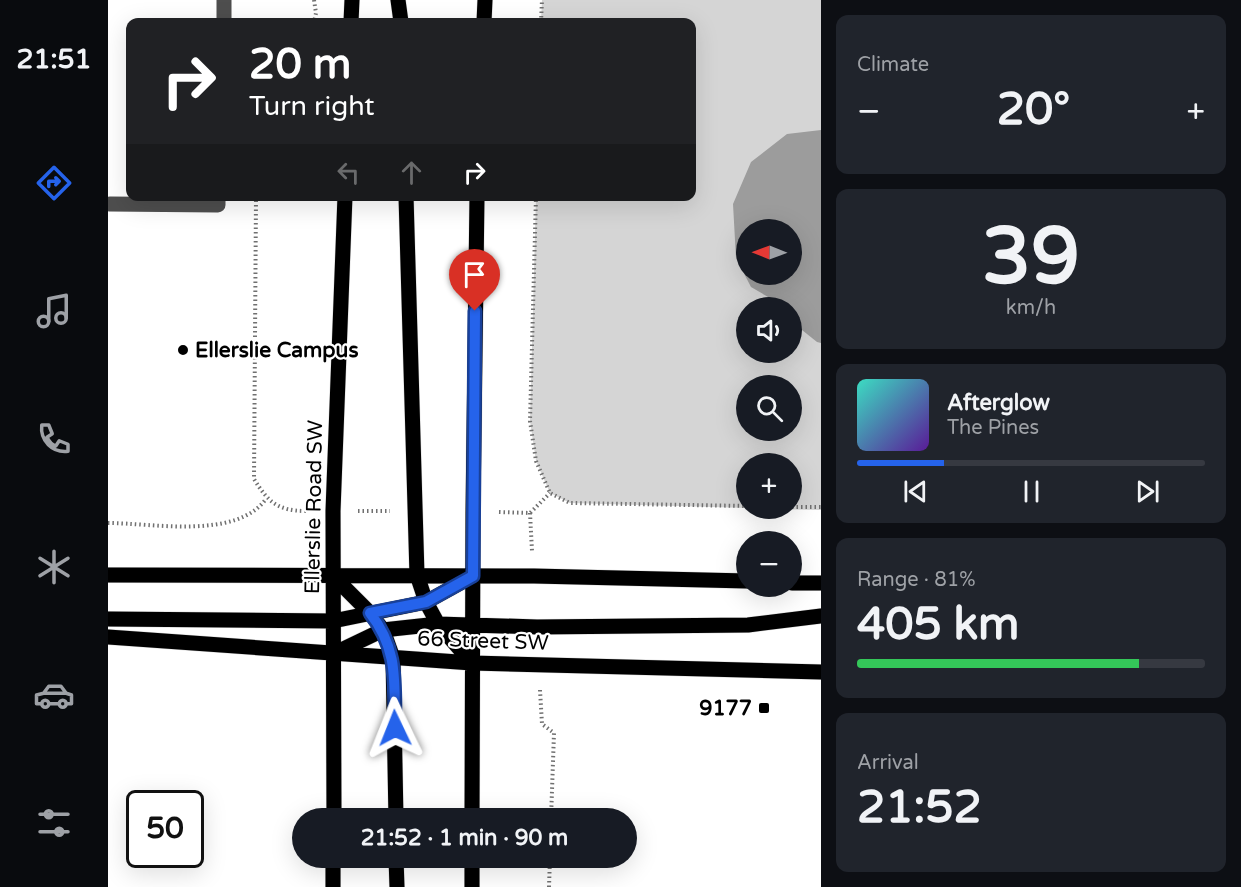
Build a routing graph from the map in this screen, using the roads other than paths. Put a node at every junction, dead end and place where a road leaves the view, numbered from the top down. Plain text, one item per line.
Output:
1 (224, 0) edge
2 (352, 0) edge
3 (398, 0) edge
4 (485, 0) edge
5 (224, 18) edge
6 (351, 18) edge
7 (400, 18) edge
8 (484, 18) edge
9 (218, 201) edge
10 (345, 201) edge
11 (406, 201) edge
12 (477, 201) edge
13 (110, 204) dead end
14 (108, 575) edge
15 (417, 575) junction
16 (333, 576) junction
17 (473, 576) junction
18 (736, 581) edge
19 (802, 583) edge
20 (821, 583) edge
21 (426, 602) junction
22 (370, 613) junction
23 (821, 616) edge
24 (108, 619) edge
25 (333, 621) junction
26 (438, 624) junction
27 (472, 625) junction
28 (383, 630) junction
29 (108, 637) edge
30 (332, 655) junction
31 (393, 658) junction
32 (472, 663) junction
33 (821, 672) edge
34 (334, 808) edge
35 (396, 808) edge
36 (472, 808) edge
37 (333, 868) edge
38 (396, 868) edge
39 (472, 868) edge
40 (333, 887) edge
41 (397, 887) edge
42 (472, 887) edge

1 - 5 lane
2 - 6 main road
3 - 7 main road
4 - 8 main road
9 - 13 lane
10 - 16 main road, Ellerslie Road SW
11 - 15 main road
12 - 17 main road
14 - 16 main road
15 - 16 main road
15 - 17 main road
15 - 21 main road
16 - 22 main road
16 - 25 main road, Ellerslie Road SW
17 - 18 main road
17 - 21 main road
17 - 27 main road
19 - 20 main road
21 - 22 main road
21 - 26 main road
22 - 25 main road
22 - 28 main road
23 - 27 main road
24 - 25 main road
25 - 30 main road, Ellerslie Road SW
26 - 27 main road
26 - 28 main road
26 - 32 main road
27 - 32 main road
28 - 30 main road
28 - 31 main road
29 - 30 main road, 66 Street SW
30 - 31 main road, 66 Street SW
30 - 34 main road, Ellerslie Road SW
31 - 32 main road, 66 Street SW
31 - 35 main road
32 - 33 main road, 66 Street SW
32 - 36 main road
37 - 40 main road
38 - 41 main road
39 - 42 main road

